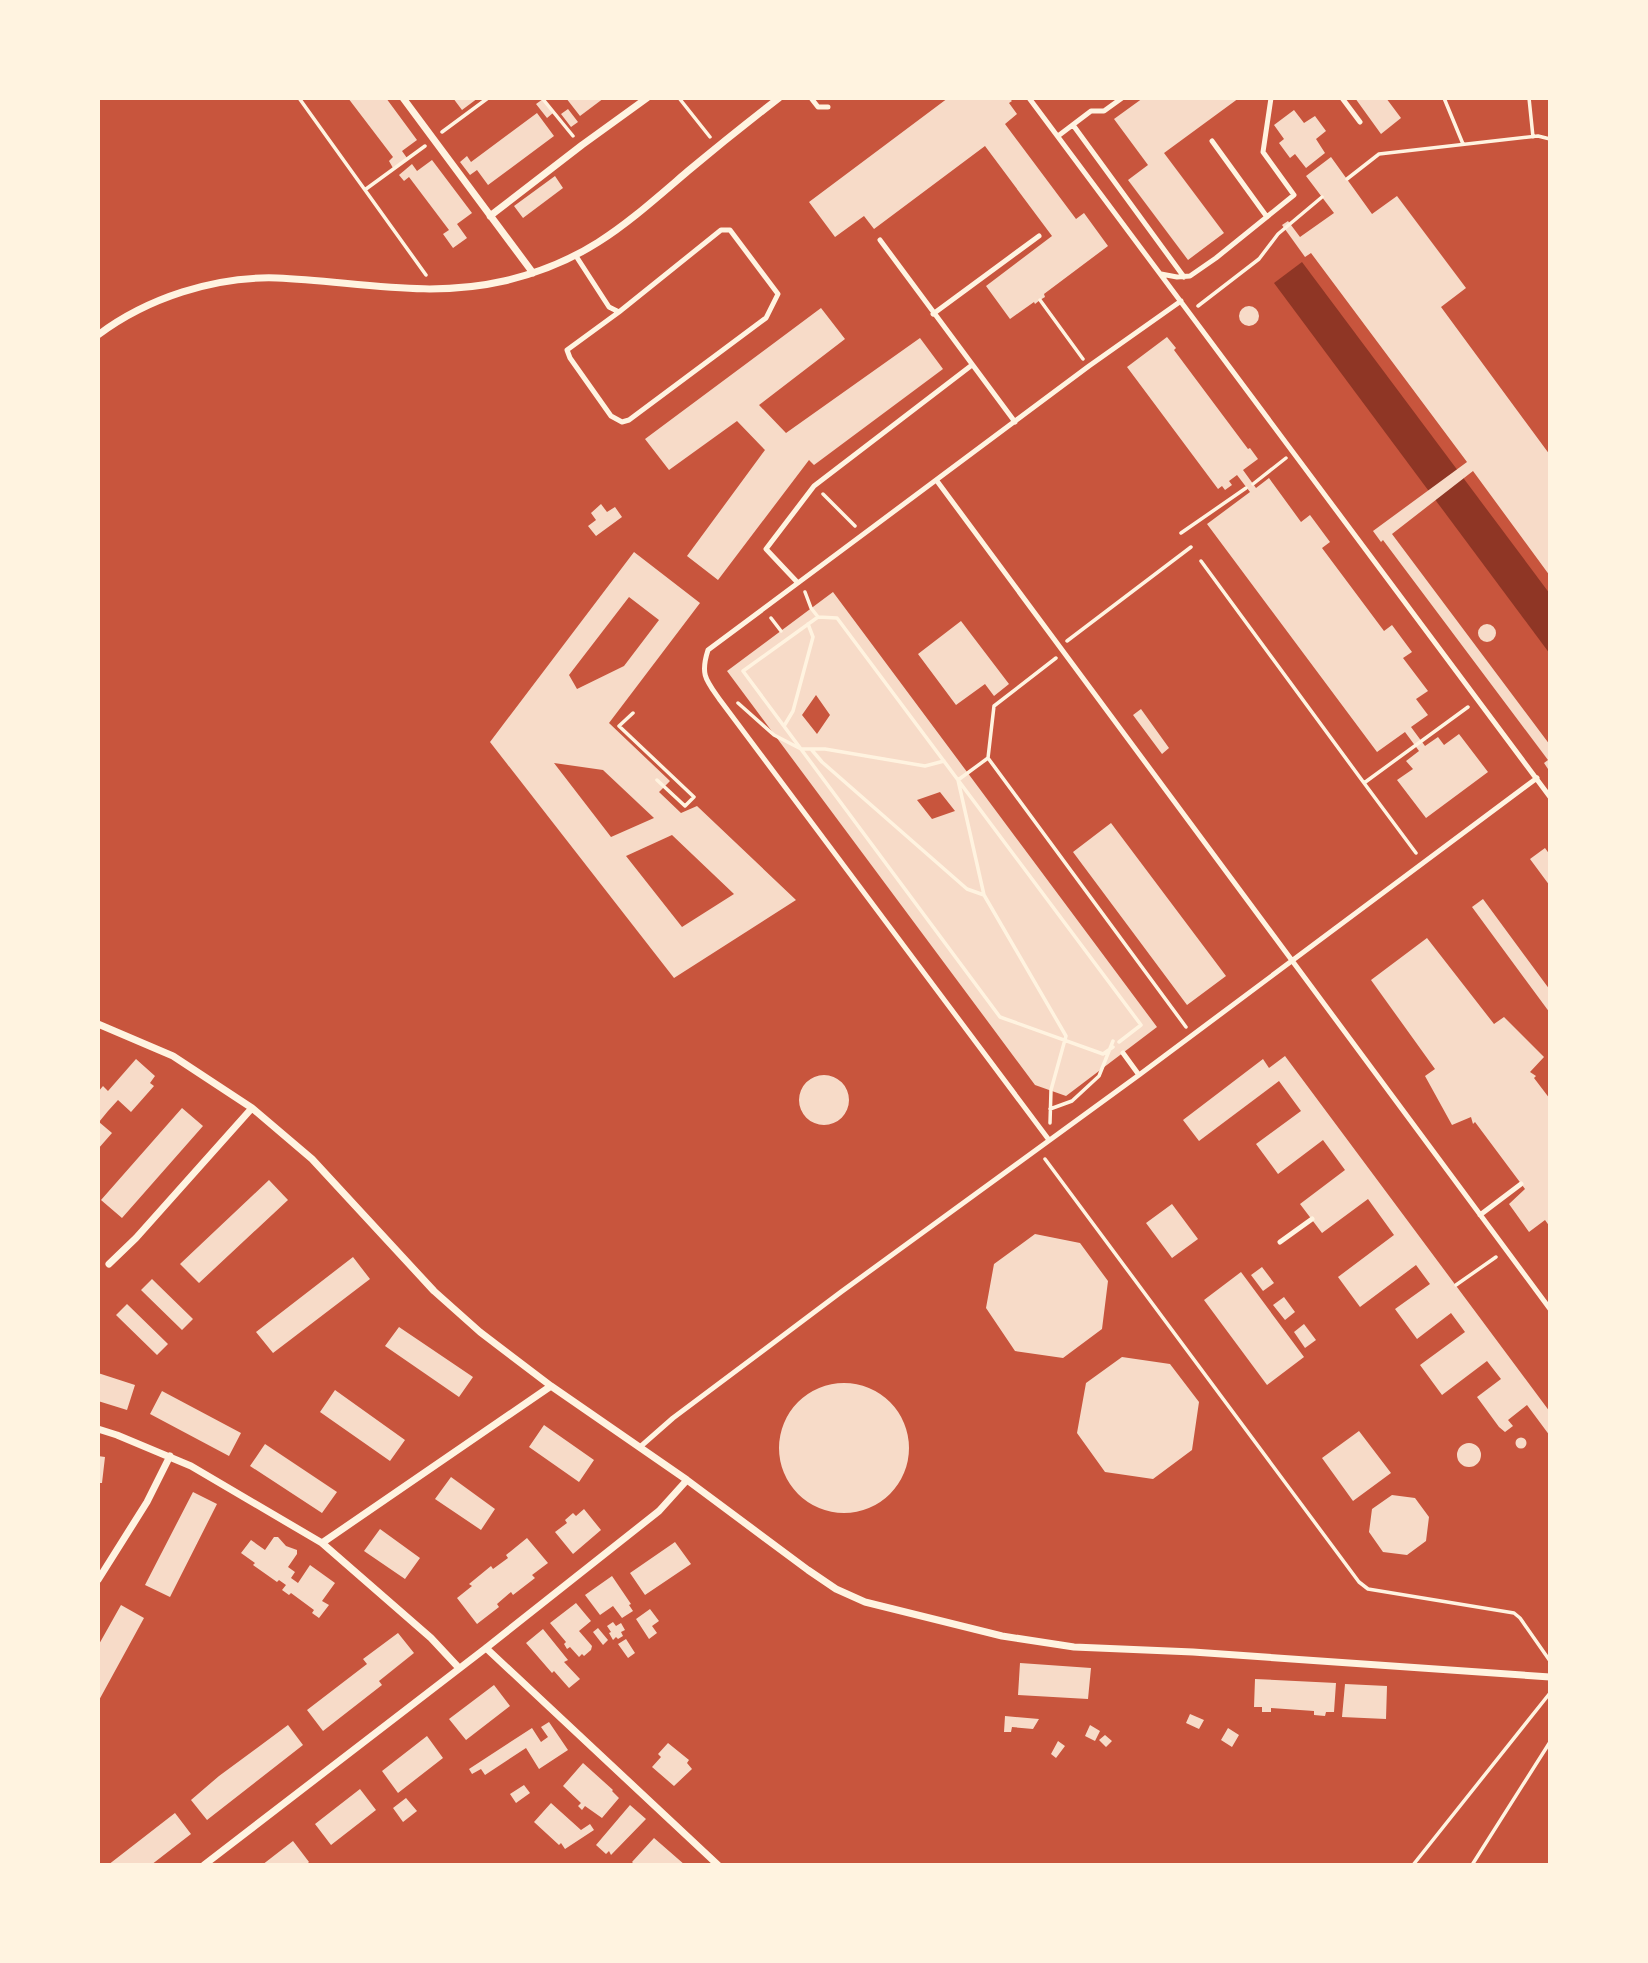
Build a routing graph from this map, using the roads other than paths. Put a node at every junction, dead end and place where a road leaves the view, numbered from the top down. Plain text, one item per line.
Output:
1 (403, 98) edge
2 (647, 98) edge
3 (779, 98) edge
4 (811, 98) edge
5 (1029, 98) edge
6 (1122, 98) edge
7 (1271, 98) edge
8 (1342, 98) edge
9 (828, 107) dead end
10 (1360, 122) dead end
11 (1073, 125) junction
12 (1058, 136) junction
13 (1212, 141) dead end
14 (490, 216) junction
15 (1267, 217) junction
16 (1039, 236) dead end
17 (880, 240) dead end
18 (576, 256) junction
19 (533, 273) junction
20 (1161, 274) junction
21 (1185, 277) junction
22 (1181, 301) junction
23 (619, 312) junction
24 (933, 314) junction
25 (98, 335) edge
26 (971, 365) junction
27 (1014, 422) junction
28 (937, 481) junction
29 (798, 583) junction
30 (1537, 778) junction
31 (1550, 797) edge
32 (1292, 961) junction
33 (98, 1024) edge
34 (1123, 1053) dead end
35 (1139, 1074) junction
36 (253, 1108) junction
37 (1049, 1140) junction
38 (1521, 1184) dead end
39 (1480, 1214) junction
40 (1311, 1219) dead end
41 (1280, 1242) dead end
42 (109, 1264) dead end
43 (1550, 1309) edge
44 (551, 1386) junction
45 (98, 1429) edge
46 (640, 1447) junction
47 (170, 1456) junction
48 (687, 1480) junction
49 (322, 1543) junction
50 (98, 1580) edge
51 (486, 1648) junction
52 (459, 1668) junction
53 (1550, 1677) edge
54 (204, 1865) edge
55 (718, 1865) edge

1 - 14 street
2 - 14 street
3 - 18 street
4 - 9 lane
5 - 12 lane
6 - 11 lane
7 - 15 lane
8 - 10 lane
11 - 12 lane
11 - 21 lane
12 - 20 lane
13 - 15 lane
14 - 19 street
15 - 21 lane
16 - 24 lane
17 - 24 lane
18 - 19 street
18 - 23 lane
19 - 25 street
20 - 21 lane
20 - 22 lane
22 - 27 lane
22 - 30 lane
23 - 23 lane
24 - 26 lane
26 - 27 lane
26 - 29 lane
27 - 28 lane
28 - 29 lane
28 - 32 lane
29 - 37 lane
30 - 31 lane
30 - 32 lane
32 - 35 lane
32 - 39 lane
33 - 36 street
34 - 35 lane
35 - 37 lane
36 - 42 street
36 - 44 street
37 - 46 lane
38 - 39 lane
39 - 43 lane
40 - 41 lane
44 - 46 street
44 - 49 street
45 - 47 street
46 - 48 street
47 - 49 street
47 - 50 street
48 - 51 street
48 - 53 street
49 - 52 street
51 - 52 street
51 - 55 street
52 - 54 street

